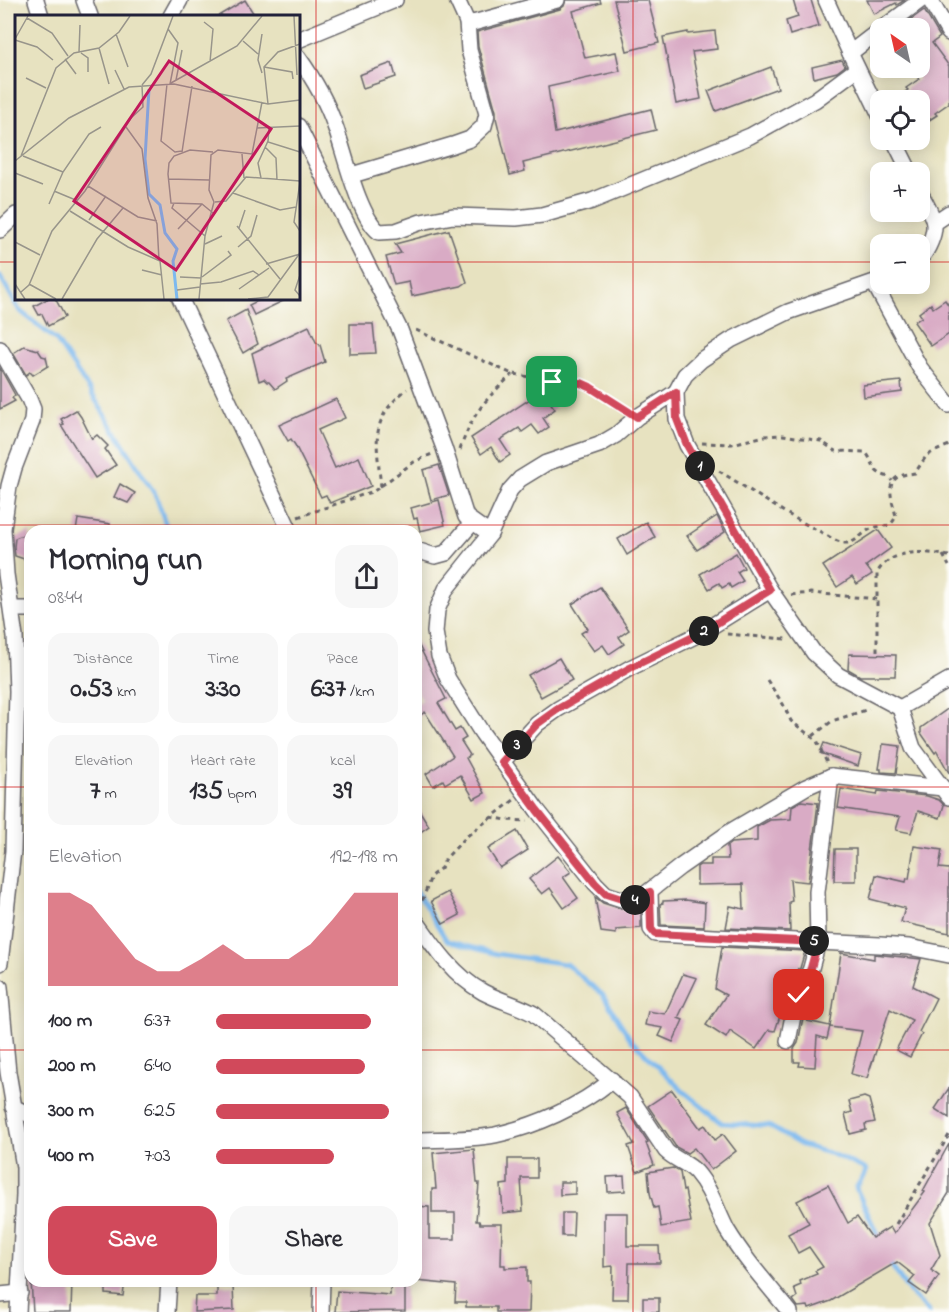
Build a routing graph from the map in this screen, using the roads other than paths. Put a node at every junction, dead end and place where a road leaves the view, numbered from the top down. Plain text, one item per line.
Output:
1 (36, 0) edge
2 (84, 0) edge
3 (180, 0) edge
4 (395, 0) edge
5 (457, 0) edge
6 (558, 0) edge
7 (826, 0) edge
8 (921, 0) edge
9 (930, 0) edge
10 (41, 15) edge
11 (90, 15) edge
12 (172, 15) edge
13 (897, 18) edge
14 (467, 22) junction
15 (949, 33) edge
16 (870, 38) edge
17 (300, 39) edge
18 (850, 53) junction
19 (300, 60) edge
20 (857, 69) junction
21 (870, 95) edge
22 (300, 130) edge
23 (352, 174) junction
24 (949, 213) edge
25 (930, 214) edge
26 (15, 216) edge
27 (934, 223) junction
28 (0, 230) edge
29 (930, 241) edge
30 (870, 285) edge
31 (884, 294) edge
32 (181, 300) edge
33 (0, 349) edge
34 (676, 392) junction
35 (949, 405) edge
36 (472, 523) junction
37 (288, 525) edge
38 (490, 534) junction
39 (422, 552) edge
40 (772, 594) junction
41 (12, 609) junction
42 (24, 609) edge
43 (949, 680) edge
44 (895, 706) junction
45 (502, 762) junction
46 (830, 776) junction
47 (946, 792) edge
48 (650, 892) junction
49 (422, 929) edge
50 (818, 942) junction
51 (949, 955) edge
52 (0, 963) edge
53 (0, 987) edge
54 (788, 1041) dead end
55 (612, 1080) junction
56 (13, 1107) junction
57 (24, 1112) edge
58 (422, 1140) edge
59 (24, 1149) edge
60 (24, 1167) edge
61 (24, 1195) edge
62 (24, 1195) edge
63 (168, 1287) edge
64 (322, 1287) edge
65 (20, 1293) junction
66 (0, 1295) edge
67 (18, 1312) edge
68 (166, 1312) edge
69 (321, 1312) edge
70 (790, 1312) edge

1 - 10 street
2 - 11 street
3 - 12 street
4 - 17 street
5 - 14 street
6 - 14 street
7 - 18 street
8 - 13 street
9 - 15 street
14 - 23 street
16 - 18 street
18 - 20 street
19 - 23 street
20 - 21 street
20 - 23 street
22 - 36 street
24 - 27 street
25 - 27 street
26 - 28 street
27 - 29 street
30 - 34 street
31 - 35 street
32 - 37 street
33 - 41 street
34 - 38 street
34 - 40 street
36 - 38 street
36 - 39 street
38 - 45 street
40 - 44 street
40 - 45 street
41 - 42 street
41 - 52 street
43 - 44 street
44 - 47 street
45 - 48 street
46 - 47 street
46 - 48 street
46 - 50 street
48 - 50 street
49 - 55 street
50 - 51 street
50 - 54 street
53 - 56 street
55 - 58 street
55 - 70 street
56 - 57 street
56 - 59 street
60 - 61 street
62 - 65 street
63 - 68 street
64 - 69 street
65 - 66 street
65 - 67 street

